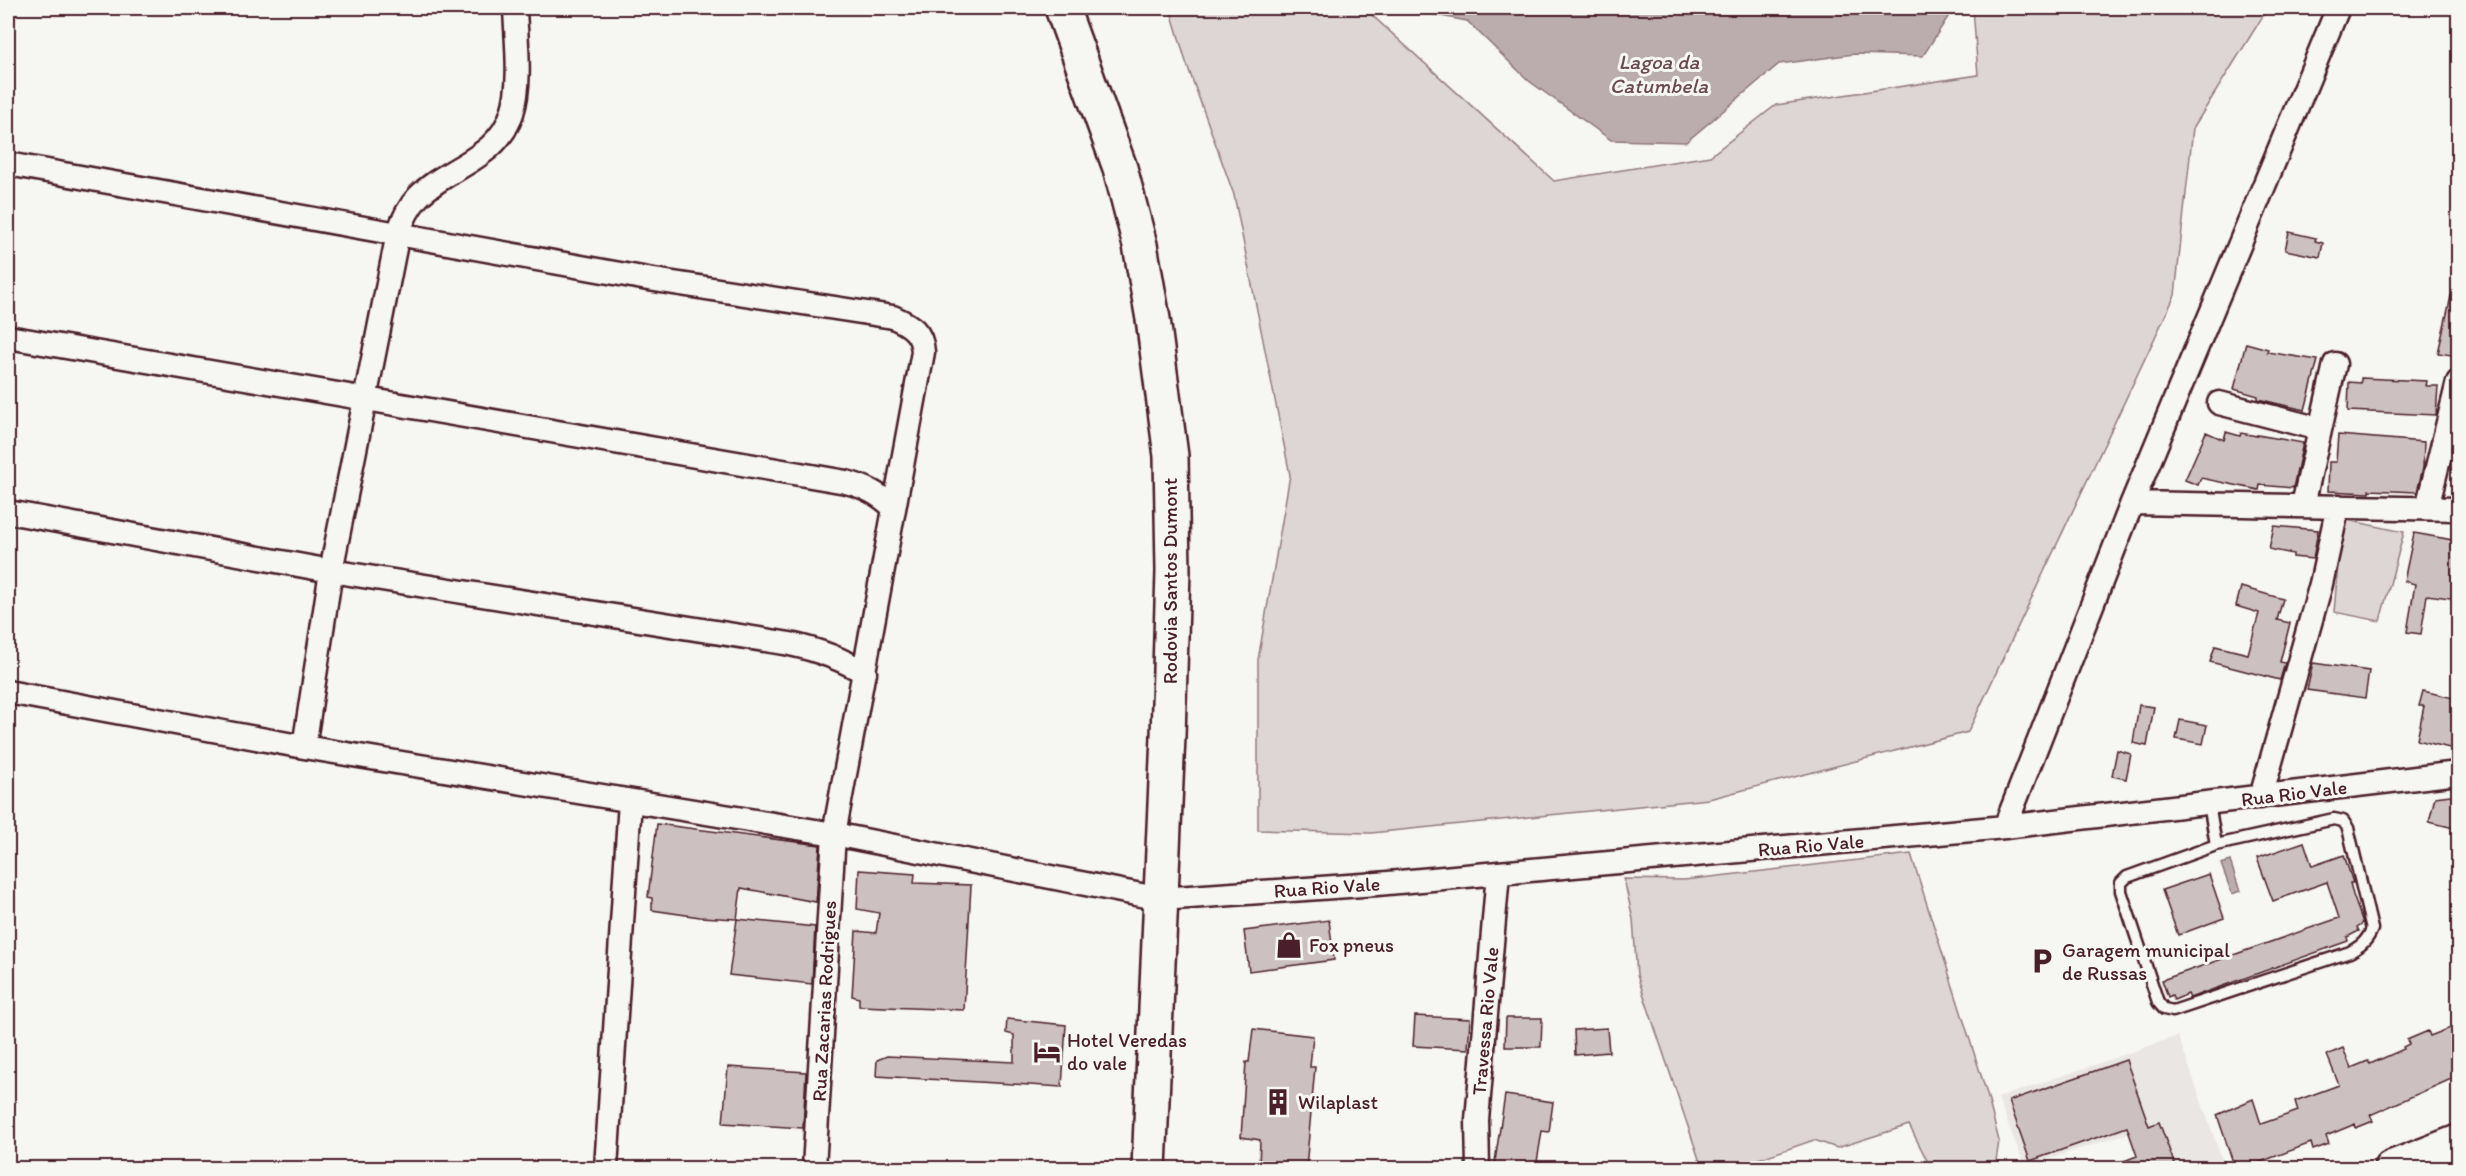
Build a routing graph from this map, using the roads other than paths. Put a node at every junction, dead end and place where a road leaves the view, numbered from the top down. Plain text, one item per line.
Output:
1 (515, 8) edge
2 (1062, 8) edge
3 (2338, 8) edge
4 (8, 164) edge
5 (398, 233) junction
6 (8, 337) edge
7 (2335, 364) dead end
8 (2458, 382) edge
9 (366, 400) junction
10 (2219, 403) dead end
11 (2320, 429) junction
12 (2132, 503) junction
13 (2303, 505) junction
14 (2338, 506) junction
15 (894, 508) junction
16 (2427, 508) junction
17 (2458, 509) edge
18 (8, 512) edge
19 (331, 571) junction
20 (865, 673) junction
21 (8, 692) edge
22 (304, 747) junction
23 (2458, 773) edge
24 (2261, 797) junction
25 (630, 801) junction
26 (2209, 803) junction
27 (2005, 827) junction
28 (834, 834) junction
29 (2216, 845) junction
30 (1498, 873) junction
31 (1161, 899) junction
32 (2458, 1142) edge
33 (606, 1168) edge
34 (814, 1168) edge
35 (1149, 1168) edge
36 (1478, 1168) edge
37 (2391, 1168) edge

1 - 5 street
2 - 31 main road, Rodovia Santos Dumont
3 - 12 street
4 - 5 street, Rua Zacarias Rodrigues
5 - 9 street
5 - 15 street, Rua Zacarias Rodrigues
6 - 9 street
7 - 11 street
8 - 16 street
9 - 15 street
9 - 19 street
10 - 11 street
11 - 13 street
12 - 13 street
12 - 27 street
13 - 14 street
14 - 16 street
14 - 24 street
15 - 20 street, Rua Zacarias Rodrigues
16 - 17 street
18 - 19 street
19 - 20 street
19 - 22 street
20 - 28 street, Rua Zacarias Rodrigues
21 - 22 street, Rua Rio Vale
22 - 25 street, Rua Rio Vale
23 - 24 street, Rua Rio Vale
24 - 26 street, Rua Rio Vale
25 - 28 street, Rua Rio Vale
25 - 33 street
26 - 27 street, Rua Rio Vale
26 - 29 lane
27 - 30 street, Rua Rio Vale
28 - 31 street, Rua Rio Vale
28 - 34 street, Rua Zacarias Rodrigues
29 - 29 lane
30 - 31 street, Rua Rio Vale
30 - 36 street, Travessa Rio Vale
31 - 35 main road, Rodovia Santos Dumont
32 - 37 main road

